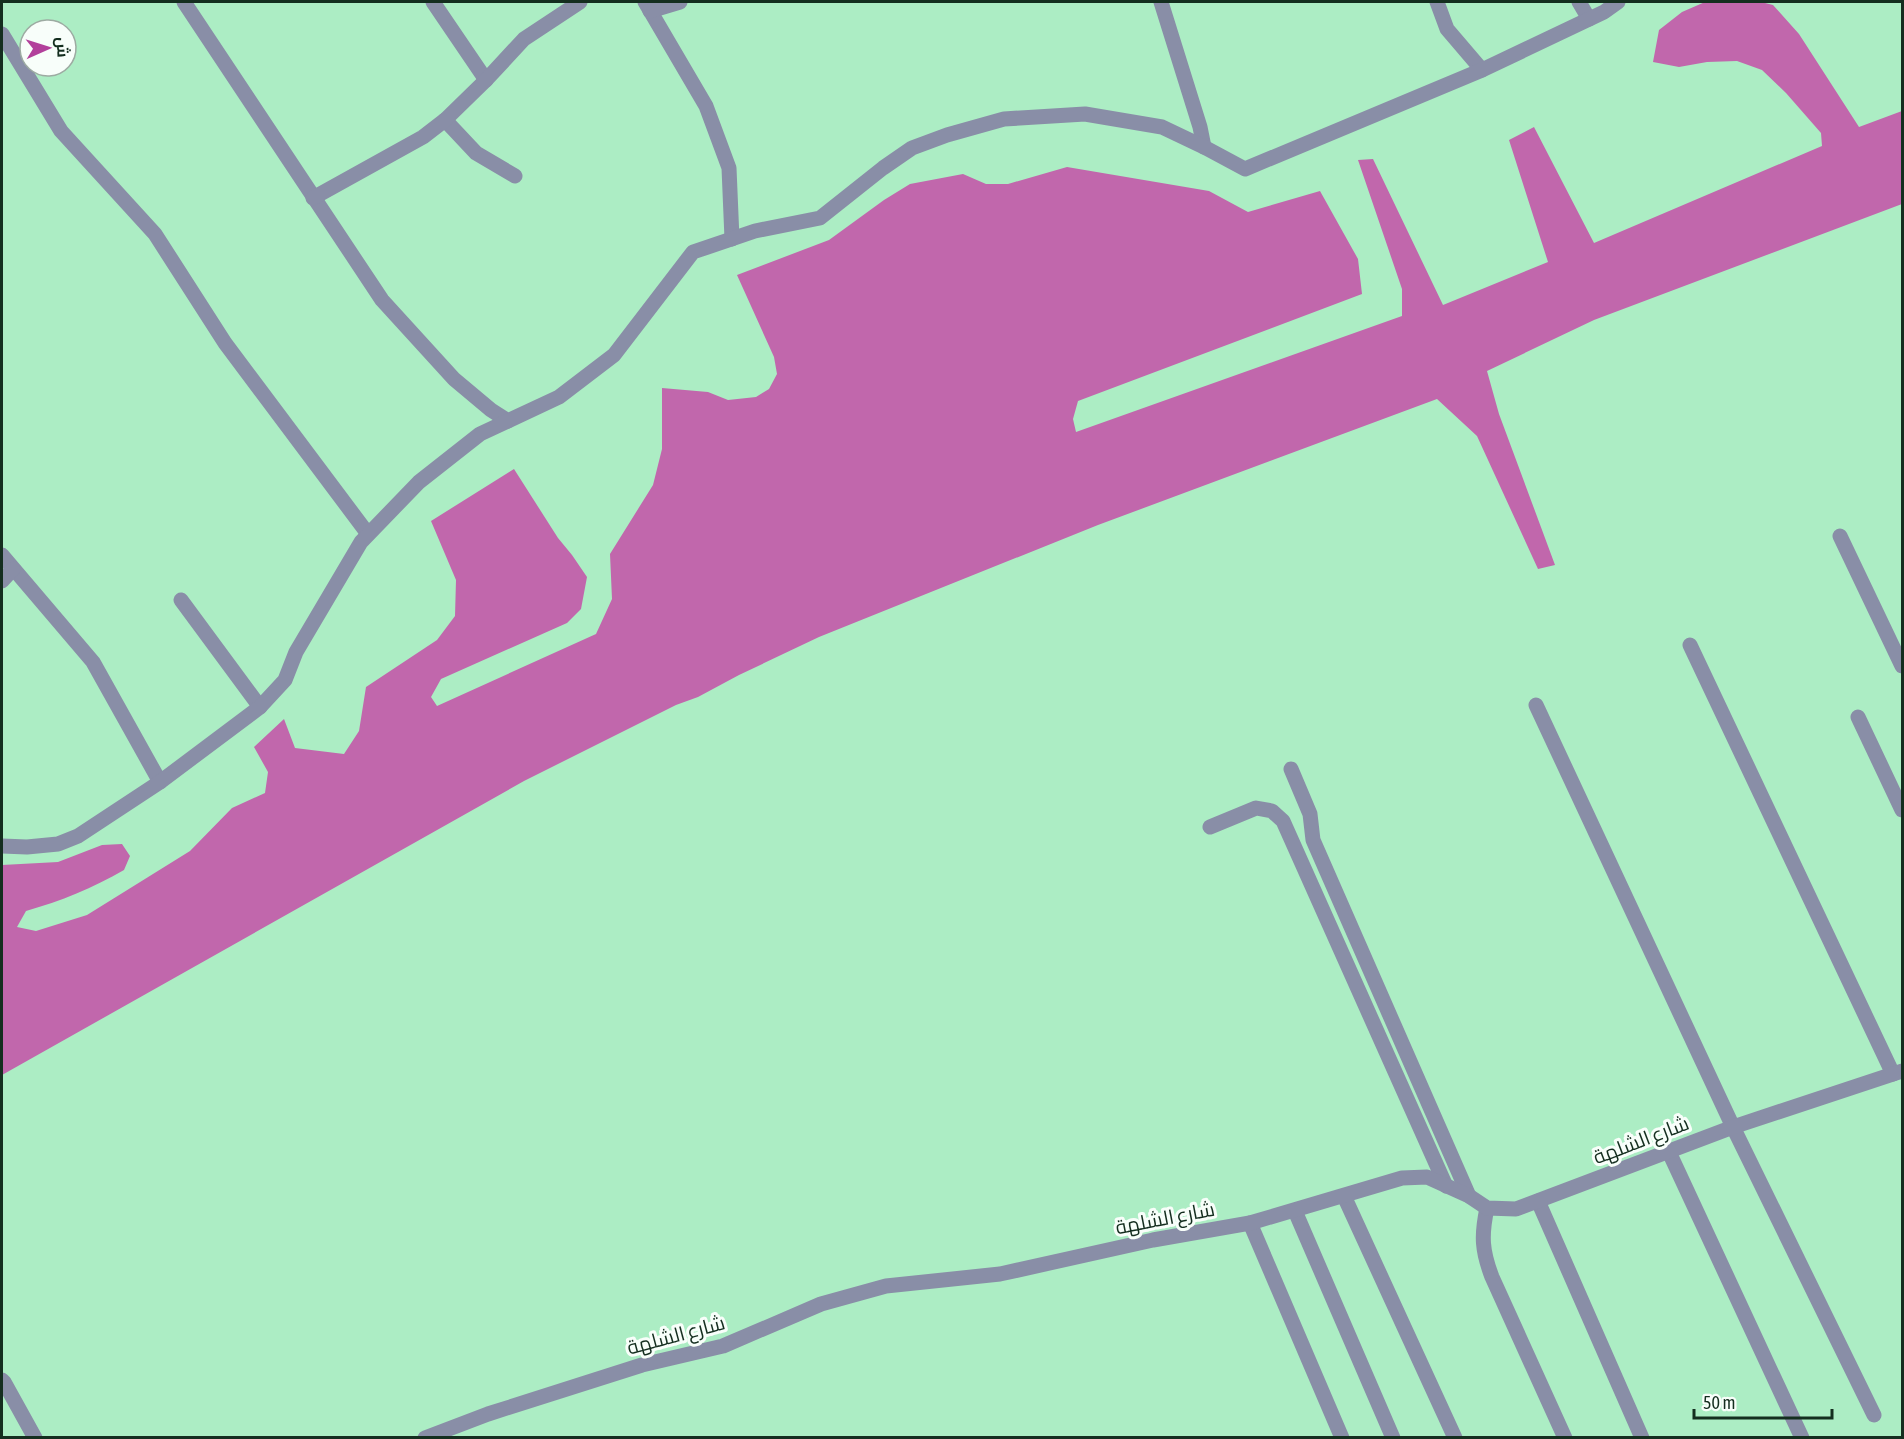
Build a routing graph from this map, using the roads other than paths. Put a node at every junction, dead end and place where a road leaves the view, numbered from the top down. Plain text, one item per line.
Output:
1 (184, 2) edge
2 (433, 2) edge
3 (580, 2) edge
4 (680, 2) edge
5 (1161, 2) edge
6 (1437, 2) edge
7 (1580, 2) edge
8 (1618, 2) edge
9 (647, 6) edge
10 (1589, 19) junction
11 (2, 34) edge
12 (1482, 70) junction
13 (486, 80) junction
14 (445, 120) junction
15 (1204, 147) junction
16 (516, 176) dead end
17 (313, 198) junction
18 (732, 239) junction
19 (508, 421) junction
20 (368, 534) junction
21 (1840, 536) dead end
22 (2, 555) edge
23 (13, 569) junction
24 (2, 581) edge
25 (181, 600) dead end
26 (1690, 645) dead end
27 (1902, 666) edge
28 (1536, 705) dead end
29 (260, 707) junction
30 (1858, 717) dead end
31 (1291, 769) dead end
32 (160, 782) junction
33 (1902, 810) edge
34 (1210, 827) dead end
35 (2, 846) edge
36 (1898, 1073) edge
37 (1733, 1127) junction
38 (1669, 1152) junction
39 (1446, 1185) junction
40 (1344, 1196) junction
41 (1469, 1196) junction
42 (1538, 1201) junction
43 (1487, 1208) junction
44 (1295, 1211) junction
45 (1250, 1223) junction
46 (2, 1380) edge
47 (1874, 1415) dead end
48 (35, 1437) edge
49 (425, 1437) edge
50 (1342, 1437) edge
51 (1392, 1437) edge
52 (1455, 1437) edge
53 (1565, 1437) edge
54 (1642, 1437) edge
55 (1802, 1437) edge

1 - 17 street
2 - 13 street
3 - 13 street
4 - 9 street
5 - 15 street
6 - 12 street
7 - 10 street
8 - 10 street
9 - 18 street
10 - 12 street
11 - 20 street
12 - 15 street
13 - 14 street
14 - 16 street
14 - 17 street
15 - 18 street
17 - 19 street
18 - 19 street
19 - 20 street
20 - 29 street
21 - 27 street
22 - 23 street
23 - 24 street
23 - 32 street
25 - 29 street
26 - 36 street
28 - 37 street
29 - 32 street
30 - 33 street
31 - 41 street
32 - 35 street
34 - 39 street
36 - 37 street, شارع الشلهة
37 - 38 street, شارع الشلهة
37 - 47 street
38 - 42 street, شارع الشلهة
38 - 55 street
39 - 40 street, شارع الشلهة
39 - 41 street, شارع الشلهة
40 - 44 street, شارع الشلهة
40 - 52 street
41 - 43 street, شارع الشلهة
42 - 43 street, شارع الشلهة
42 - 54 street
43 - 53 street
44 - 45 street, شارع الشلهة
44 - 51 street
45 - 49 street, شارع الشلهة
45 - 50 street
46 - 48 street

